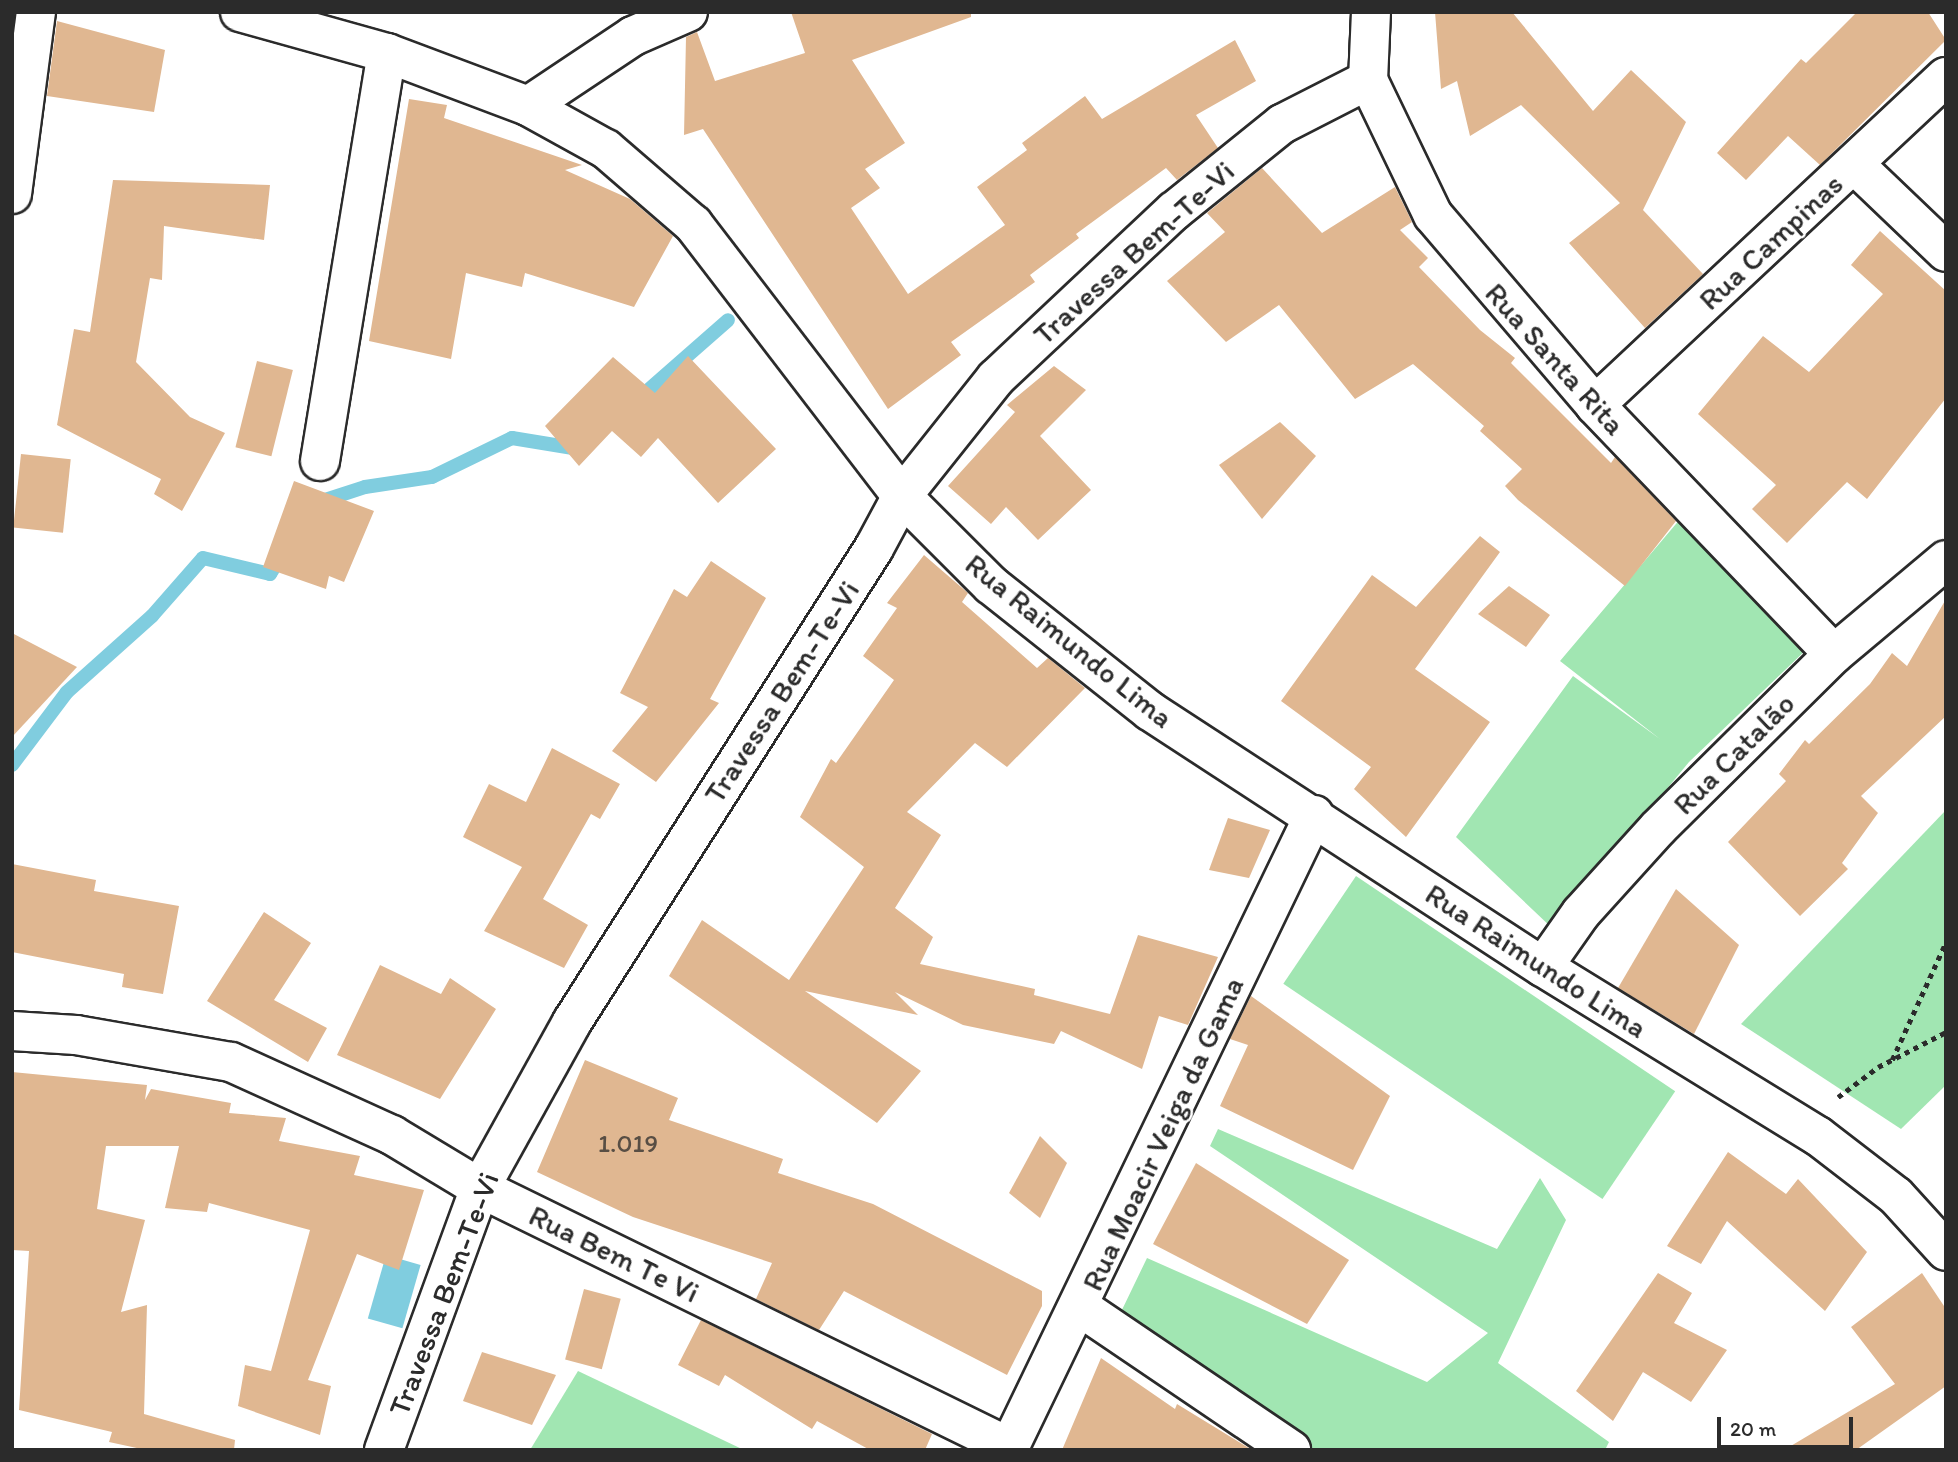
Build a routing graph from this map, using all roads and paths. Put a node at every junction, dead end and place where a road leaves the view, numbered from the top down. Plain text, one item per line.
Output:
1 (36, 12) edge
2 (240, 12) edge
3 (688, 12) edge
4 (1371, 12) edge
5 (387, 53) junction
6 (1946, 77) edge
7 (1368, 80) junction
8 (528, 106) junction
9 (1854, 164) junction
10 (12, 194) edge
11 (1946, 252) edge
12 (1595, 405) junction
13 (320, 461) dead end
14 (902, 496) junction
15 (1946, 560) edge
16 (1834, 654) junction
17 (1314, 816) junction
18 (1946, 942) edge
19 (1543, 967) junction
20 (12, 1031) edge
21 (1946, 1032) edge
22 (1892, 1060) junction
23 (1801, 1126) junction
24 (480, 1188) junction
25 (1946, 1251) edge
26 (1080, 1307) junction
27 (1009, 1448) edge
28 (384, 1450) edge
29 (1291, 1450) edge

1 - 10 street
2 - 5 street, Rua Raimundo Lima
3 - 8 street
4 - 7 street, Rua Santa Rita
5 - 8 street, Rua Raimundo Lima
5 - 13 street
6 - 9 street, Rua Campinas
7 - 12 street, Rua Santa Rita
7 - 14 street, Travessa Bem-Te-Vi
8 - 14 street, Rua Raimundo Lima
9 - 11 street
9 - 12 street, Rua Campinas
12 - 16 street, Rua Santa Rita
14 - 17 street, Rua Raimundo Lima
14 - 24 street, Travessa Bem-Te-Vi
15 - 16 street, Rua Catalão
16 - 19 street, Rua Catalão
17 - 19 street, Rua Raimundo Lima
17 - 26 street, Rua Moacir Veiga da Gama
18 - 22 path
19 - 23 street, Rua Raimundo Lima
20 - 24 street, Rua Bem Te Vi
21 - 22 path
22 - 23 path
23 - 25 street, Rua Raimundo Lima
24 - 27 street, Rua Bem Te Vi
24 - 28 street, Travessa Bem-Te-Vi
26 - 27 street, Rua Moacir Veiga da Gama
26 - 29 street

